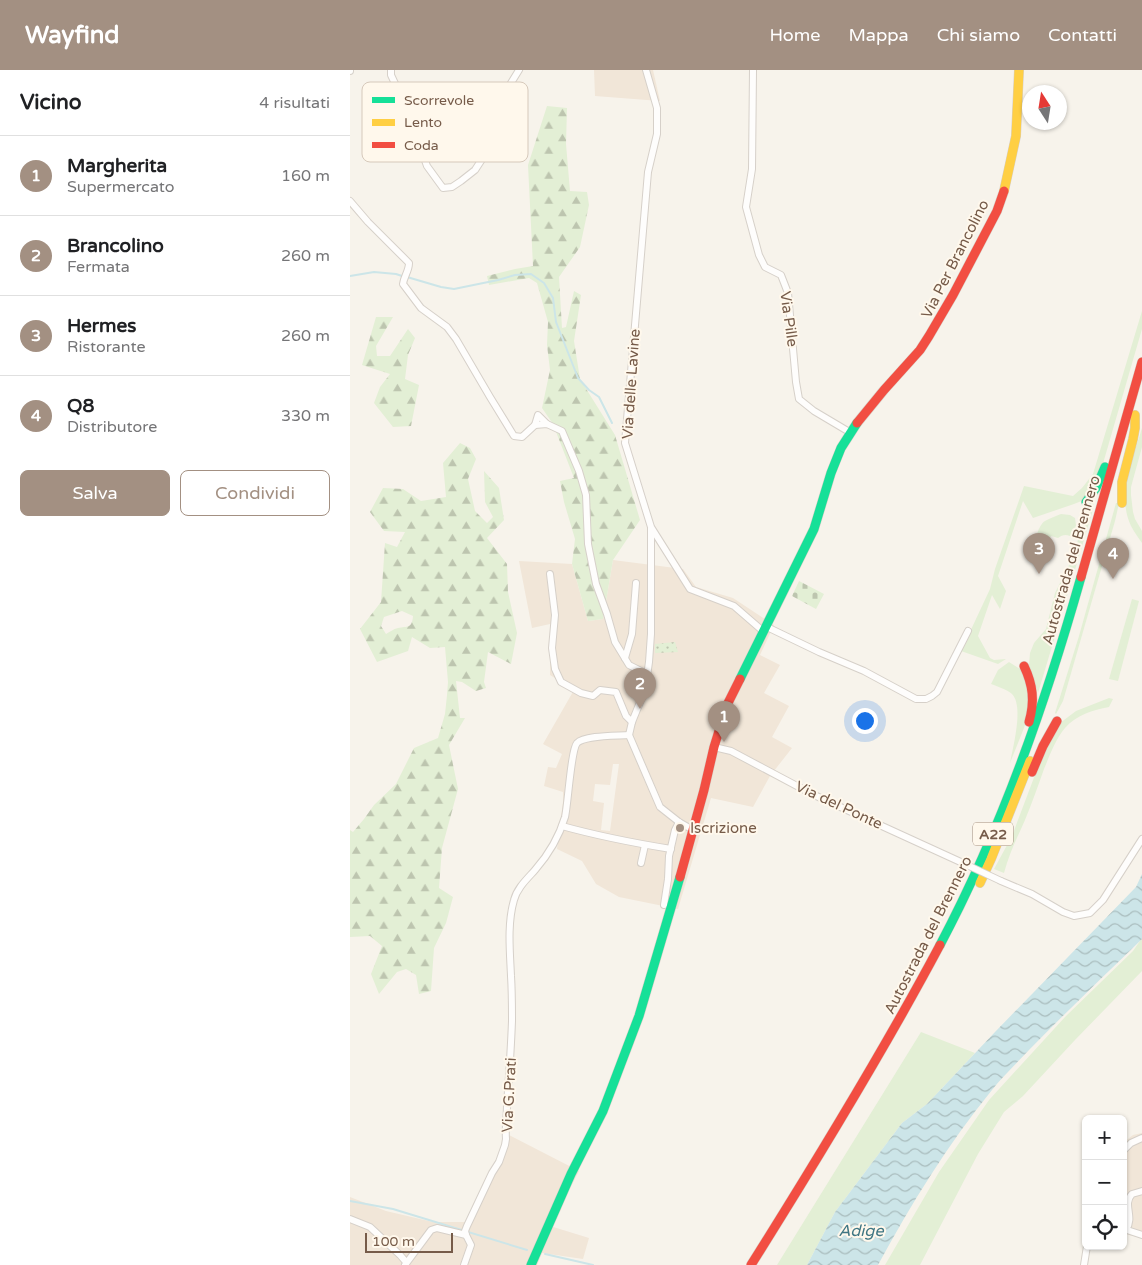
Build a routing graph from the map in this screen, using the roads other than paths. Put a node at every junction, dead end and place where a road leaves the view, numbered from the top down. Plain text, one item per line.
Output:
1 (390, 70) edge
2 (519, 70) edge
3 (646, 70) edge
4 (753, 70) edge
5 (1019, 70) edge
6 (394, 82) edge
7 (512, 82) edge
8 (426, 162) edge
9 (480, 162) edge
10 (350, 201) edge
11 (1142, 362) edge
12 (1142, 390) edge
13 (1130, 403) junction
14 (1135, 415) junction
15 (547, 424) junction
16 (535, 425) junction
17 (851, 433) junction
18 (1086, 502) dead end
19 (1122, 503) dead end
20 (651, 527) junction
21 (550, 574) dead end
22 (636, 583) dead end
23 (765, 630) junction
24 (968, 631) dead end
25 (625, 658) junction
26 (1024, 666) dead end
27 (647, 674) junction
28 (1057, 721) dead end
29 (632, 722) junction
30 (629, 735) junction
31 (714, 747) junction
32 (1020, 768) junction
33 (1020, 790) junction
34 (679, 822) junction
35 (562, 826) junction
36 (693, 830) junction
37 (1142, 839) edge
38 (644, 845) junction
39 (670, 849) junction
40 (641, 863) dead end
41 (664, 904) dead end
42 (1142, 1138) edge
43 (1127, 1146) edge
44 (1142, 1191) edge
45 (350, 1219) edge
46 (1127, 1227) edge
47 (466, 1230) junction
48 (1127, 1230) edge
49 (1142, 1235) edge
50 (1087, 1250) edge
51 (405, 1264) edge
52 (464, 1265) edge
53 (531, 1265) edge
54 (751, 1265) edge
55 (759, 1265) edge
56 (1084, 1265) edge

1 - 6 street
2 - 7 street
3 - 20 street, Via delle Lavine
4 - 17 street, Via Pille
5 - 17 main road, Via Per Brancolino
8 - 9 street
10 - 16 street
11 - 13 main road, Autostrada del Brennero / A22
12 - 14 main road, Autostrada del Brennero / A22
13 - 18 main road
13 - 32 main road, Autostrada del Brennero / A22
14 - 19 main road
14 - 33 main road, Autostrada del Brennero / A22
15 - 16 street
15 - 16 street
15 - 25 street
17 - 23 main road, Via Per Brancolino
20 - 23 street, Via delle Lavine
20 - 27 street
21 - 29 street
22 - 25 street
23 - 24 street, Via delle Lavine
23 - 31 main road, Via Per Brancolino
25 - 27 street
26 - 32 main road
27 - 29 street
28 - 33 main road
29 - 30 street
30 - 34 street
30 - 35 street, Via G.Prati
31 - 36 main road, Via Per Brancolino
31 - 37 street, Via del Ponte, bridge
32 - 54 main road, Autostrada del Brennero / A22
33 - 55 main road, Autostrada del Brennero / A22
34 - 36 street
34 - 39 street
35 - 38 street
35 - 47 street, Via G.Prati
36 - 53 main road, Via Per Brancolino
38 - 39 street
38 - 40 street
39 - 41 street
42 - 43 street
44 - 46 street
45 - 51 street
47 - 51 street
47 - 52 street
48 - 49 street
50 - 56 street

